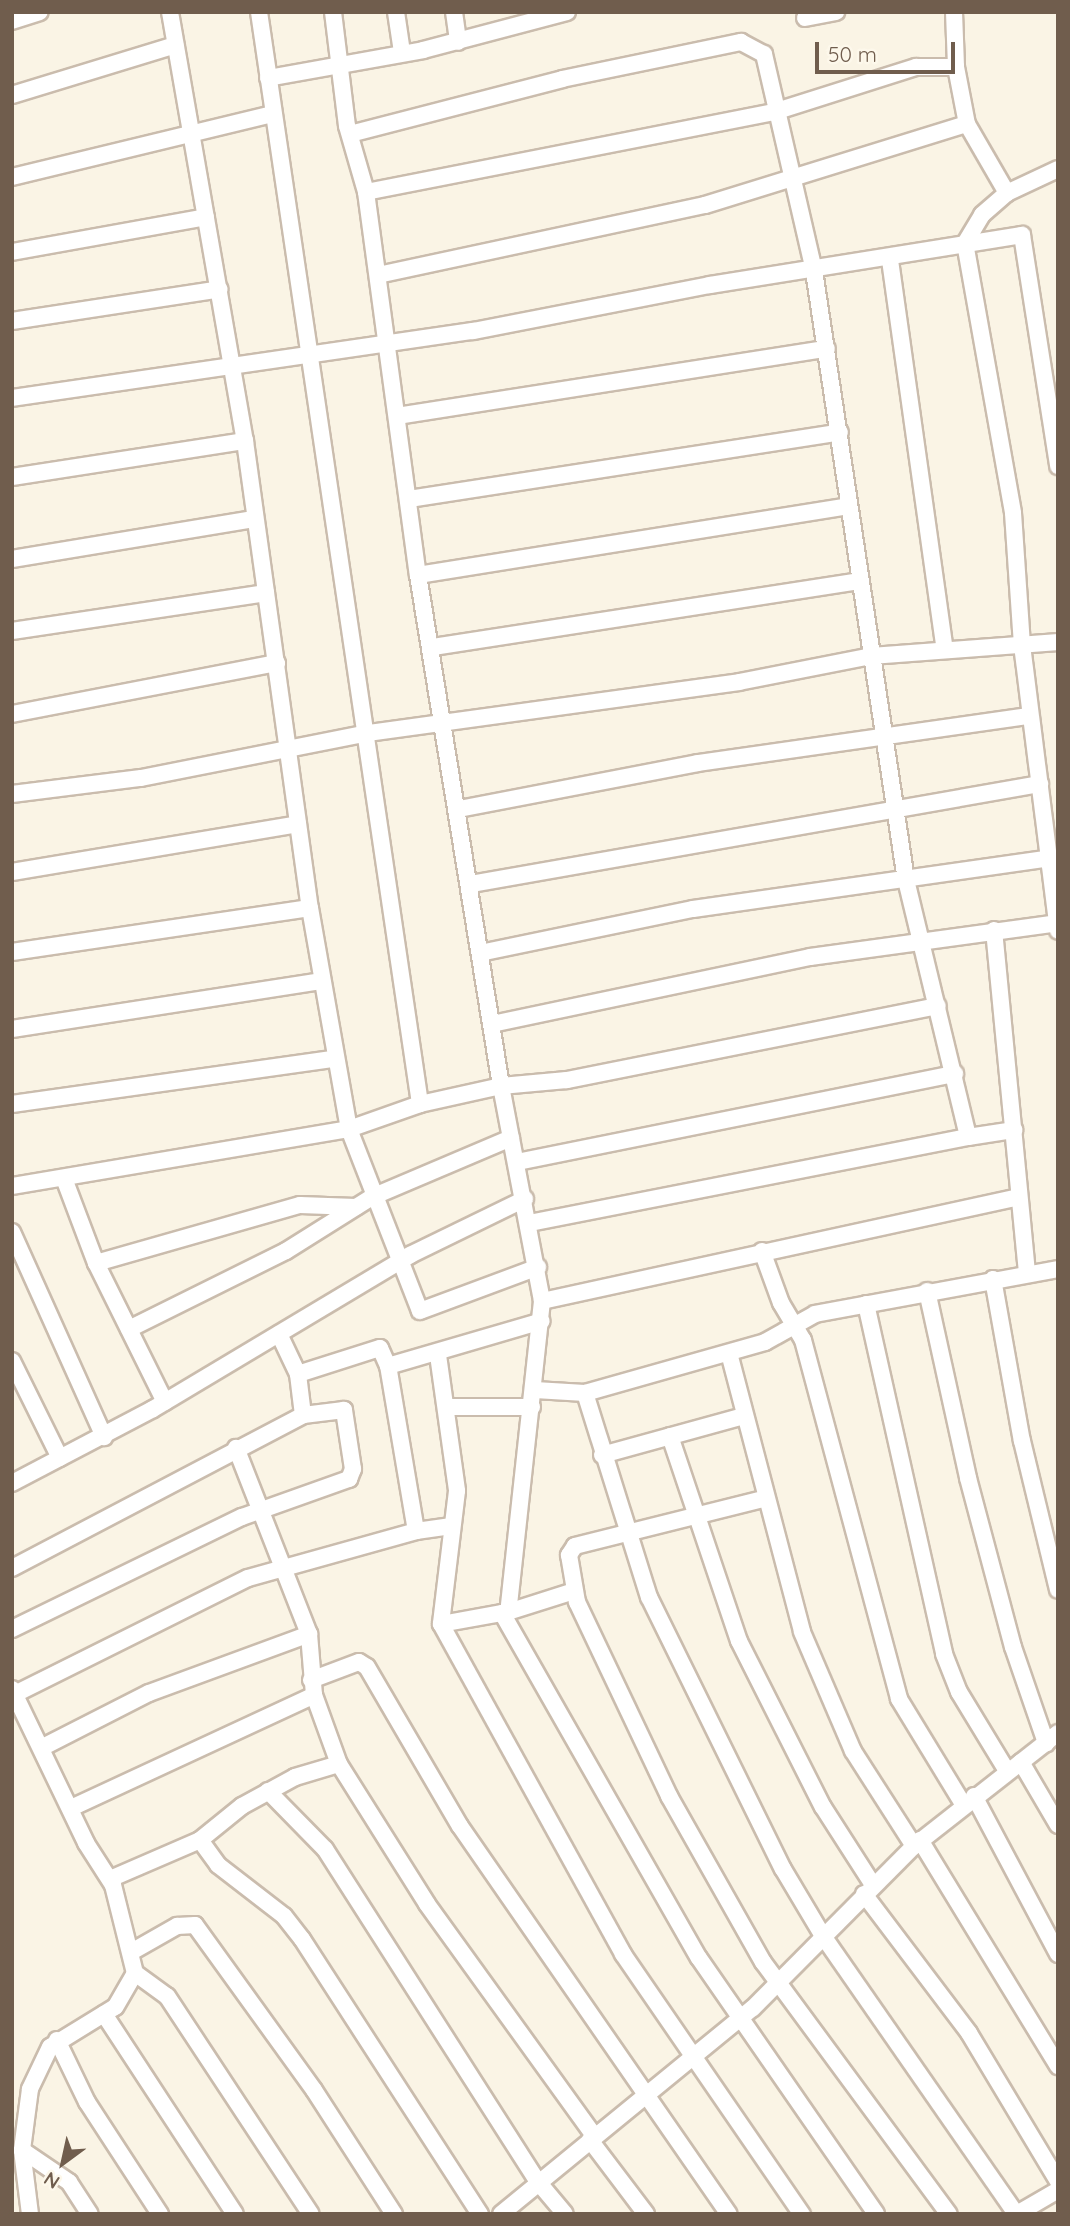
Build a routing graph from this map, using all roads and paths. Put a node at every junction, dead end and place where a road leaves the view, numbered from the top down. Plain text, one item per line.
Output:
1 (40, 12) edge
2 (170, 12) edge
3 (259, 12) edge
4 (333, 12) edge
5 (396, 12) edge
6 (454, 12) edge
7 (567, 12) edge
8 (836, 12) edge
9 (954, 12) edge
10 (805, 18) dead end
11 (516, 19) edge
12 (12, 21) edge
13 (458, 42) junction
14 (176, 45) junction
15 (402, 52) junction
16 (340, 67) junction
17 (956, 67) junction
18 (268, 78) junction
19 (12, 95) edge
20 (777, 111) junction
21 (273, 114) junction
22 (967, 124) junction
23 (350, 134) junction
24 (192, 136) junction
25 (1058, 169) edge
26 (12, 177) edge
27 (794, 181) junction
28 (366, 192) junction
29 (1007, 193) junction
30 (206, 217) junction
31 (965, 243) junction
32 (12, 252) edge
33 (890, 260) junction
34 (814, 271) junction
35 (378, 275) junction
36 (220, 289) junction
37 (12, 321) edge
38 (385, 345) junction
39 (827, 349) junction
40 (309, 352) junction
41 (232, 362) junction
42 (12, 398) edge
43 (397, 416) junction
44 (840, 432) junction
45 (245, 441) junction
46 (1058, 466) edge
47 (12, 477) edge
48 (408, 499) junction
49 (848, 506) junction
50 (254, 519) junction
51 (12, 559) edge
52 (418, 575) junction
53 (859, 581) junction
54 (266, 593) junction
55 (12, 631) edge
56 (1058, 642) edge
57 (1022, 645) junction
58 (433, 647) junction
59 (945, 649) junction
60 (871, 656) junction
61 (277, 663) junction
62 (12, 714) edge
63 (1030, 716) junction
64 (444, 726) junction
65 (368, 733) junction
66 (884, 735) junction
67 (290, 748) junction
68 (1041, 784) junction
69 (12, 794) edge
70 (459, 809) junction
71 (896, 809) junction
72 (298, 824) junction
73 (1050, 858) junction
74 (12, 872) edge
75 (906, 880) junction
76 (471, 884) junction
77 (310, 908) junction
78 (1057, 927) edge
79 (993, 930) junction
80 (918, 940) junction
81 (12, 952) edge
82 (480, 953) junction
83 (322, 981) junction
84 (938, 1006) junction
85 (492, 1024) junction
86 (12, 1029) edge
87 (334, 1059) junction
88 (954, 1074) junction
89 (500, 1086) junction
90 (12, 1104) edge
91 (420, 1104) junction
92 (349, 1129) junction
93 (1014, 1130) junction
94 (968, 1137) junction
95 (511, 1138) junction
96 (517, 1162) junction
97 (65, 1181) junction
98 (12, 1186) edge
99 (372, 1197) junction
100 (1019, 1197) junction
101 (525, 1199) junction
102 (356, 1207) junction
103 (530, 1223) junction
104 (12, 1232) edge
105 (762, 1251) junction
106 (400, 1262) junction
107 (96, 1263) junction
108 (538, 1267) junction
109 (1027, 1273) junction
110 (1057, 1273) edge
111 (993, 1279) junction
112 (927, 1290) junction
113 (542, 1301) junction
114 (866, 1304) junction
115 (542, 1321) junction
116 (795, 1323) junction
117 (129, 1329) junction
118 (279, 1334) junction
119 (729, 1353) junction
120 (438, 1355) junction
121 (12, 1361) edge
122 (388, 1366) junction
123 (298, 1374) junction
124 (535, 1390) junction
125 (585, 1393) junction
126 (165, 1402) junction
127 (447, 1407) junction
128 (533, 1407) junction
129 (303, 1415) junction
130 (744, 1416) junction
131 (670, 1436) junction
132 (104, 1437) junction
133 (236, 1448) junction
134 (602, 1455) junction
135 (60, 1458) junction
136 (12, 1483) edge
137 (763, 1499) junction
138 (262, 1510) junction
139 (694, 1516) junction
140 (450, 1526) junction
141 (416, 1531) junction
142 (626, 1533) junction
143 (285, 1564) junction
144 (12, 1568) edge
145 (1058, 1590) edge
146 (574, 1591) junction
147 (505, 1613) junction
148 (14, 1623) edge
149 (441, 1624) junction
150 (309, 1634) junction
151 (312, 1687) junction
152 (14, 1691) edge
153 (1052, 1738) edge
154 (43, 1746) junction
155 (1021, 1762) junction
156 (339, 1764) junction
157 (1007, 1771) junction
158 (268, 1791) junction
159 (968, 1800) junction
160 (71, 1808) junction
161 (1058, 1825) edge
162 (200, 1840) junction
163 (917, 1843) junction
164 (110, 1879) junction
165 (869, 1889) junction
166 (823, 1936) junction
167 (133, 1951) junction
168 (1058, 1954) edge
169 (135, 1973) junction
170 (779, 1982) junction
171 (104, 2014) junction
172 (738, 2020) junction
173 (57, 2040) junction
174 (692, 2057) junction
175 (1058, 2066) edge
176 (646, 2095) junction
177 (593, 2138) junction
178 (22, 2150) junction
179 (1058, 2181) edge
180 (539, 2183) junction
181 (1058, 2190) edge
182 (30, 2214) edge
183 (90, 2214) edge
184 (160, 2214) edge
185 (235, 2214) edge
186 (311, 2214) edge
187 (394, 2214) edge
188 (480, 2214) edge
189 (501, 2214) edge
190 (565, 2214) edge
191 (646, 2214) edge
192 (729, 2214) edge
193 (802, 2214) edge
194 (876, 2214) edge
195 (949, 2214) edge
196 (1017, 2214) edge

1 - 12 street
2 - 14 street
3 - 18 street
4 - 16 street
5 - 15 street
6 - 13 street
7 - 11 street
8 - 10 street
9 - 17 street
11 - 13 street
13 - 15 street
14 - 19 street
14 - 24 street
15 - 16 street
16 - 18 street
16 - 23 street
17 - 20 street
17 - 22 street
18 - 21 street
20 - 23 street
20 - 27 street
20 - 28 street
21 - 24 street
21 - 40 street
22 - 27 street
22 - 29 street
23 - 28 street
24 - 26 street
24 - 30 street
25 - 29 street
27 - 34 street
27 - 35 street
28 - 35 street
29 - 31 street
30 - 32 street
30 - 36 street
31 - 33 street
31 - 46 street
31 - 57 street
33 - 34 street
33 - 59 street
34 - 38 street
34 - 39 street
35 - 38 street
36 - 37 street
36 - 41 street
38 - 40 street
38 - 43 street
39 - 43 street
39 - 44 street
40 - 41 street
40 - 65 street
41 - 42 street
41 - 45 street
43 - 48 street
44 - 48 street
44 - 49 street
45 - 47 street
45 - 50 street
48 - 52 street
49 - 52 street
49 - 53 street
50 - 51 street
50 - 54 street
52 - 58 street
53 - 58 street
53 - 60 street
54 - 55 street
54 - 61 street
56 - 57 street
57 - 59 street
57 - 63 street
58 - 64 street
59 - 60 street
60 - 64 street
60 - 66 street
61 - 62 street
61 - 67 street
63 - 66 street
63 - 68 street
64 - 65 street
64 - 70 street
65 - 67 street
65 - 91 street
66 - 70 street
66 - 71 street
67 - 69 street
67 - 72 street
68 - 71 street
68 - 73 street
70 - 76 street
71 - 75 street
71 - 76 street
72 - 74 street
72 - 77 street
73 - 75 street
73 - 78 street
75 - 80 street
75 - 82 street
76 - 82 street
77 - 81 street
77 - 83 street
78 - 79 street
79 - 80 street
79 - 93 street
80 - 84 street
80 - 85 street
82 - 85 street
83 - 86 street
83 - 87 street
84 - 88 street
84 - 89 street
85 - 89 street
87 - 90 street
87 - 92 street
88 - 94 street
88 - 96 street
89 - 91 street
89 - 95 street
91 - 92 street
92 - 97 street
92 - 99 street
93 - 94 street
93 - 100 street
94 - 103 street
95 - 96 street
95 - 99 street
96 - 101 street
97 - 98 street
97 - 107 street
99 - 102 street
99 - 106 street
100 - 105 street
100 - 109 street
101 - 103 street
101 - 106 street
102 - 107 street
102 - 117 street
103 - 108 street
104 - 132 street
105 - 113 street
105 - 116 street
106 - 108 street
106 - 118 street
107 - 117 street
108 - 113 street
109 - 110 street
109 - 111 street
111 - 112 street
111 - 145 street
112 - 114 street
112 - 153 street
113 - 115 street
114 - 116 street
114 - 157 street
115 - 120 street
115 - 124 street
116 - 119 street
116 - 159 street
117 - 126 street
118 - 123 street
118 - 126 street
119 - 125 street
119 - 130 street
120 - 122 street
120 - 127 street
121 - 135 street
122 - 123 street
122 - 141 street
123 - 129 street
124 - 125 street
124 - 128 street
125 - 134 street
126 - 132 street
127 - 128 street
127 - 140 street
128 - 147 street
129 - 133 street
129 - 138 street
130 - 131 street
130 - 137 street
131 - 134 street
131 - 139 street
132 - 135 street
133 - 138 street
133 - 144 street
134 - 142 street
135 - 136 street
137 - 139 street
137 - 163 street
138 - 143 street
138 - 148 street
139 - 142 street
139 - 165 street
140 - 141 street
140 - 149 street
141 - 143 street
142 - 146 street
142 - 166 street
143 - 150 street
143 - 152 street
146 - 147 street
146 - 170 street
147 - 149 street
147 - 172 street
149 - 174 street
150 - 151 street
150 - 154 street
151 - 156 street
151 - 160 street
151 - 176 street
152 - 154 street
153 - 155 street
154 - 160 street
155 - 157 street
155 - 161 street
156 - 158 street
156 - 177 street
157 - 159 street
158 - 162 street
158 - 180 street
159 - 163 street
159 - 168 street
160 - 164 street
162 - 164 street
162 - 188 street
163 - 165 street
163 - 175 street
164 - 167 street
165 - 166 street
165 - 179 street
166 - 170 street
166 - 196 street
167 - 169 street
167 - 187 street
169 - 171 street
169 - 186 street
170 - 172 street
170 - 195 street
171 - 173 street
171 - 185 street
172 - 174 street
172 - 194 street
173 - 178 street
173 - 184 street
174 - 176 street
174 - 193 street
176 - 177 street
176 - 192 street
177 - 180 street
177 - 191 street
178 - 182 street
178 - 183 street
180 - 189 street
180 - 190 street
181 - 196 street

